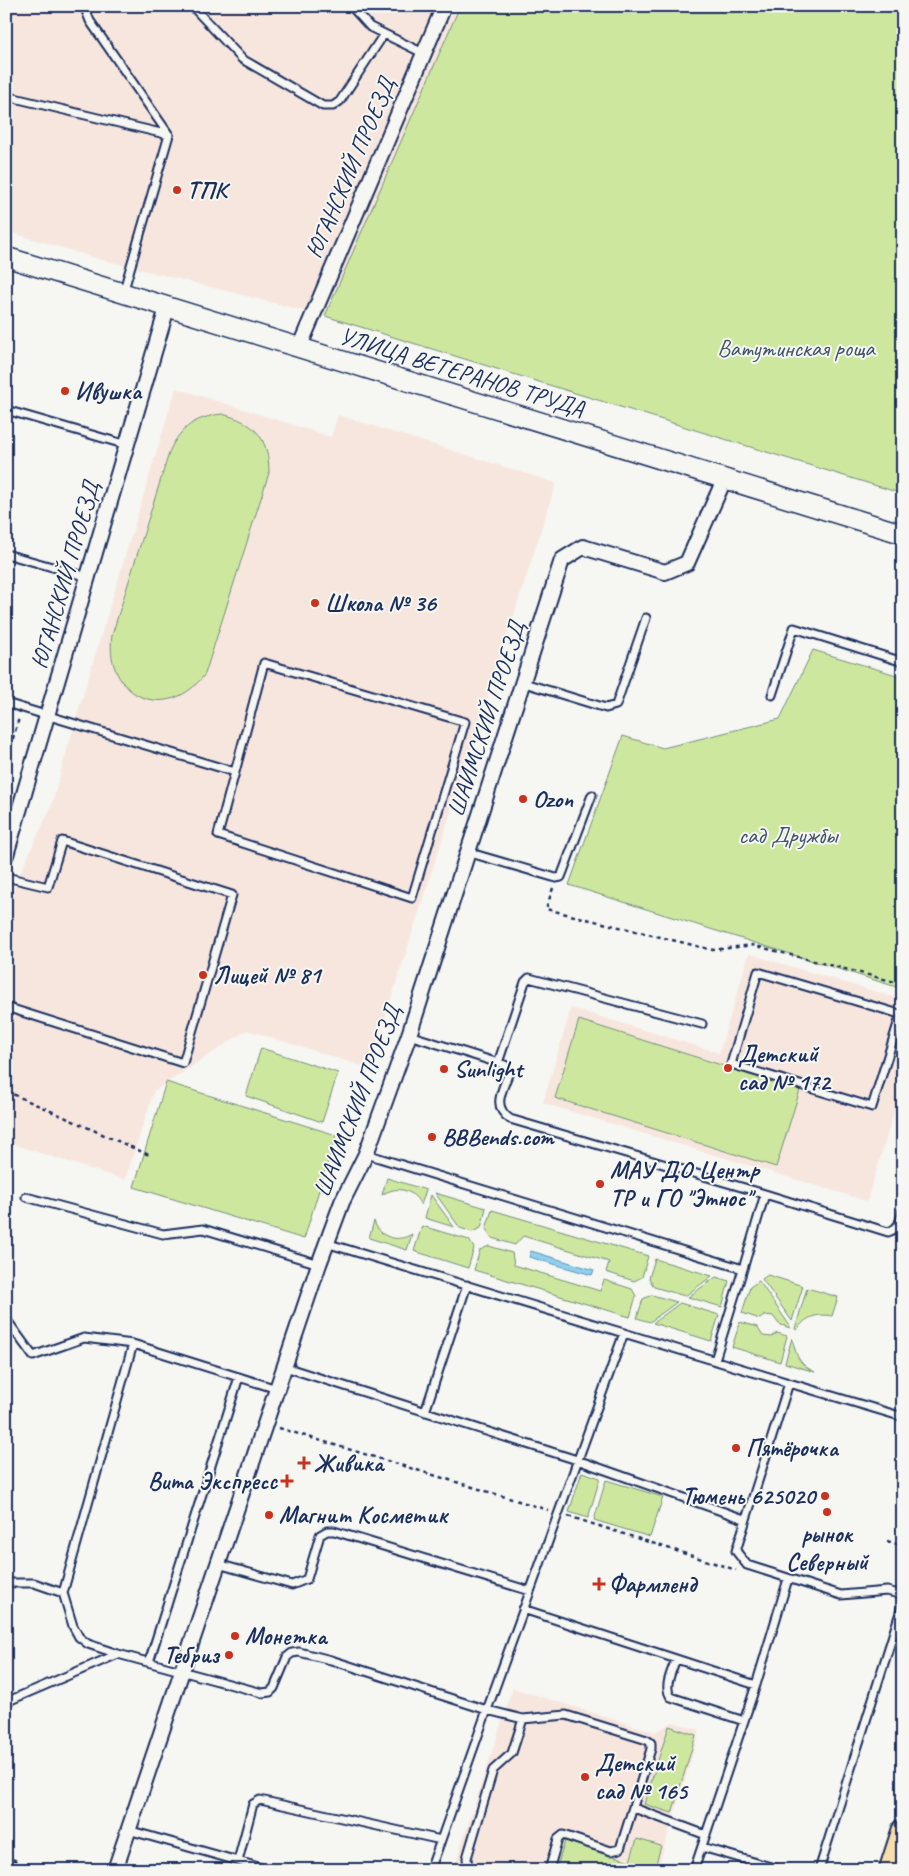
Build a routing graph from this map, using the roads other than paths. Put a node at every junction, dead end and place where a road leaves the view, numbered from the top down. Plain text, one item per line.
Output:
1 (84, 6) edge
2 (192, 6) edge
3 (351, 6) edge
4 (444, 6) edge
5 (384, 34) junction
6 (423, 54) junction
7 (6, 96) edge
8 (169, 135) junction
9 (6, 258) edge
10 (123, 294) junction
11 (167, 308) junction
12 (299, 348) junction
13 (6, 410) edge
14 (127, 445) junction
15 (724, 480) junction
16 (903, 534) edge
17 (6, 554) edge
18 (88, 577) junction
19 (646, 618) dead end
20 (903, 662) edge
21 (521, 682) junction
22 (772, 695) dead end
23 (6, 703) edge
24 (47, 716) junction
25 (235, 772) junction
26 (592, 795) dead end
27 (468, 852) junction
28 (6, 855) edge
29 (6, 877) edge
30 (6, 1006) edge
31 (902, 1015) edge
32 (702, 1024) dead end
33 (408, 1035) junction
34 (498, 1063) junction
35 (366, 1154) junction
36 (765, 1194) junction
37 (26, 1197) dead end
38 (903, 1210) edge
39 (326, 1243) junction
40 (319, 1264) junction
41 (743, 1269) junction
42 (467, 1285) junction
43 (6, 1319) edge
44 (624, 1333) junction
45 (133, 1344) junction
46 (715, 1360) junction
47 (285, 1367) junction
48 (239, 1377) junction
49 (789, 1382) junction
50 (277, 1389) junction
51 (424, 1412) junction
52 (903, 1417) edge
53 (577, 1460) junction
54 (744, 1519) junction
55 (218, 1564) junction
56 (788, 1579) junction
57 (6, 1583) edge
58 (530, 1591) junction
59 (63, 1593) junction
60 (903, 1595) edge
61 (903, 1603) edge
62 (523, 1610) junction
63 (118, 1654) junction
64 (676, 1659) junction
65 (149, 1662) junction
66 (182, 1671) junction
67 (756, 1685) junction
68 (6, 1702) edge
69 (487, 1710) junction
70 (523, 1719) junction
71 (744, 1721) junction
72 (634, 1808) junction
73 (128, 1830) junction
74 (903, 1830) edge
75 (706, 1835) junction
76 (441, 1840) junction
77 (702, 1847) junction
78 (238, 1861) junction
79 (115, 1870) edge
80 (268, 1870) edge
81 (430, 1870) edge
82 (473, 1870) edge
83 (549, 1870) edge
84 (694, 1870) edge
85 (780, 1870) edge
86 (819, 1870) edge
87 (890, 1870) edge

1 - 8 lane
2 - 5 lane
3 - 5 lane
4 - 6 street, ЮГАНСКИЙ ПРОЕЗД
5 - 6 lane
6 - 12 street, ЮГАНСКИЙ ПРОЕЗД
7 - 8 lane
8 - 10 lane
9 - 10 main road, УЛИЦА ВЕТЕРАНОВ ТРУДА
10 - 11 main road, УЛИЦА ВЕТЕРАНОВ ТРУДА
11 - 12 main road, УЛИЦА ВЕТЕРАНОВ ТРУДА
11 - 14 street, ЮГАНСКИЙ ПРОЕЗД
12 - 15 main road, УЛИЦА ВЕТЕРАНОВ ТРУДА
13 - 14 lane
14 - 18 street, ЮГАНСКИЙ ПРОЕЗД
15 - 16 main road, УЛИЦА ВЕТЕРАНОВ ТРУДА
15 - 21 street, ШАИМСКИЙ ПРОЕЗД
17 - 18 lane
18 - 24 street, ЮГАНСКИЙ ПРОЕЗД
19 - 21 lane
20 - 22 lane
21 - 27 street, ШАИМСКИЙ ПРОЕЗД
23 - 24 lane
24 - 25 lane
24 - 28 street, ЮГАНСКИЙ ПРОЕЗД
25 - 25 lane
26 - 27 lane
27 - 33 street, ШАИМСКИЙ ПРОЕЗД
29 - 30 lane
31 - 31 lane
32 - 34 lane
33 - 34 lane
33 - 35 street, ШАИМСКИЙ ПРОЕЗД
34 - 36 lane
35 - 39 street, ШАИМСКИЙ ПРОЕЗД
35 - 41 lane
36 - 38 lane
36 - 41 lane
37 - 40 lane
39 - 40 street, ШАИМСКИЙ ПРОЕЗД
39 - 42 lane
40 - 47 street, ШАИМСКИЙ ПРОЕЗД
41 - 46 lane
42 - 44 lane
42 - 51 lane
43 - 45 lane
44 - 46 lane
44 - 53 lane
45 - 48 lane
45 - 59 lane
46 - 49 lane
47 - 50 street, ШАИМСКИЙ ПРОЕЗД
47 - 51 lane
48 - 50 lane
48 - 65 lane
49 - 52 lane
49 - 54 lane
50 - 55 street, ШАИМСКИЙ ПРОЕЗД
51 - 53 lane
53 - 54 lane
53 - 58 lane
54 - 56 lane
55 - 58 lane
55 - 66 street, ШАИМСКИЙ ПРОЕЗД
56 - 60 lane
56 - 67 lane
57 - 59 lane
58 - 62 lane
59 - 63 lane
61 - 86 lane
62 - 64 lane
62 - 69 lane
63 - 65 lane
63 - 68 lane
64 - 67 lane
64 - 71 lane
65 - 66 lane
66 - 69 lane
66 - 73 street, ШАИМСКИЙ ПРОЕЗД
67 - 71 lane
69 - 70 lane
69 - 76 lane
70 - 72 lane
70 - 82 lane
71 - 75 lane
72 - 75 lane
72 - 83 lane
73 - 78 lane
73 - 79 street, ШАИМСКИЙ ПРОЕЗД
74 - 87 main road
75 - 77 lane
76 - 78 lane
76 - 81 lane
77 - 84 lane
77 - 85 lane
78 - 80 lane

